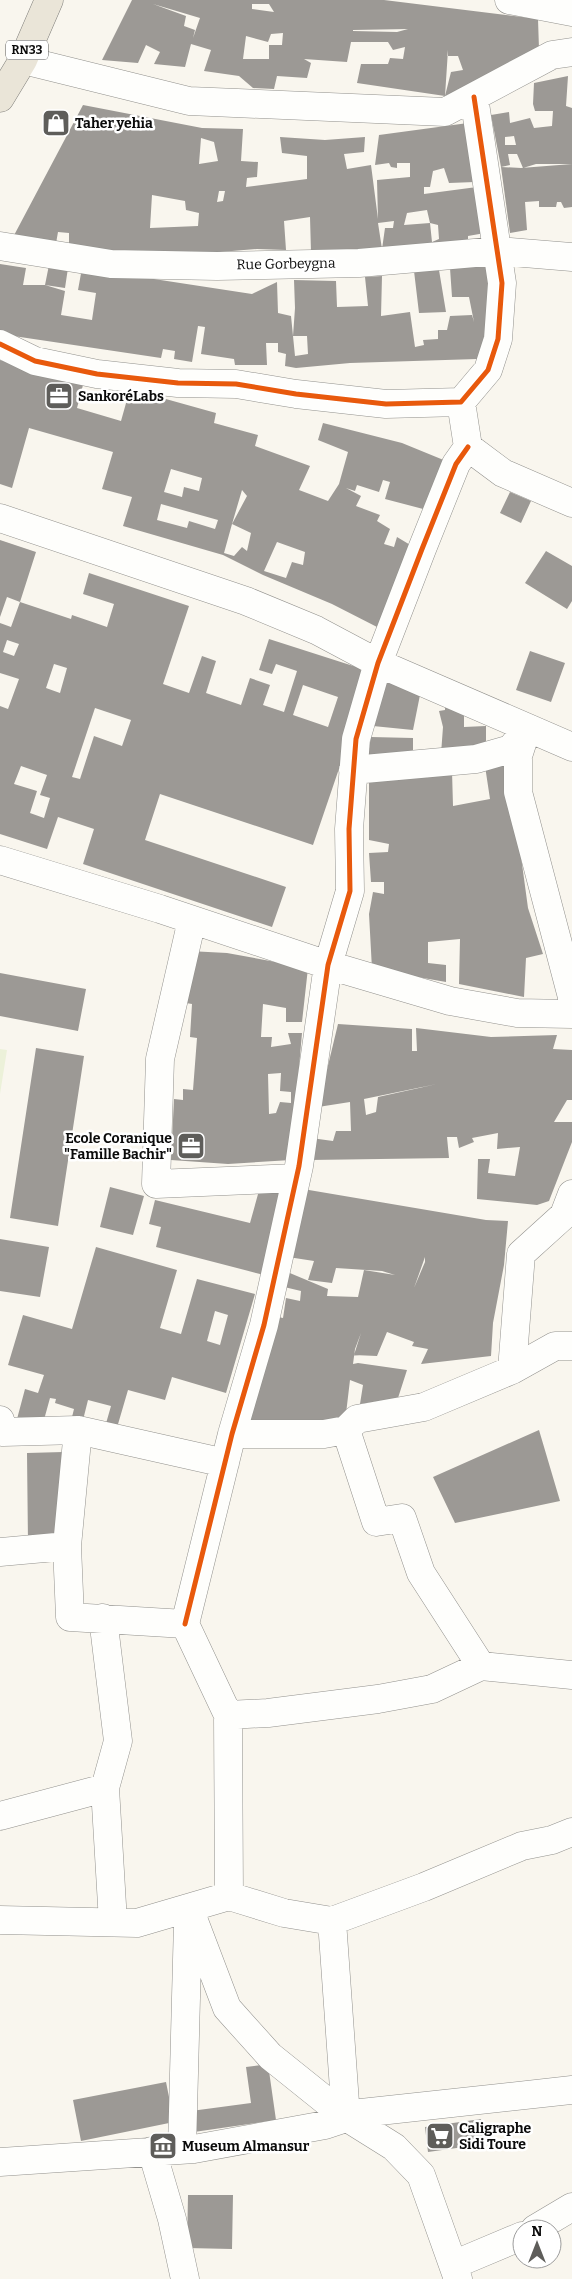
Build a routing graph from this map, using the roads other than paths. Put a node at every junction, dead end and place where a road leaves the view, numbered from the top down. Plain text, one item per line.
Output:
1 (49, 0) edge
2 (509, 0) edge
3 (572, 12) edge
4 (572, 52) edge
5 (23, 60) junction
6 (474, 97) junction
7 (0, 98) edge
8 (0, 246) edge
9 (498, 250) junction
10 (572, 257) edge
11 (0, 344) edge
12 (461, 402) junction
13 (468, 447) junction
14 (572, 503) edge
15 (0, 518) edge
16 (378, 663) junction
17 (527, 728) junction
18 (572, 747) edge
19 (354, 770) junction
20 (0, 860) edge
21 (192, 920) junction
22 (328, 965) junction
23 (572, 997) edge
24 (572, 1014) edge
25 (296, 1178) junction
26 (572, 1194) edge
27 (572, 1346) edge
28 (512, 1370) junction
29 (0, 1420) edge
30 (78, 1430) junction
31 (346, 1430) junction
32 (232, 1434) junction
33 (225, 1463) junction
34 (67, 1546) junction
35 (0, 1552) edge
36 (103, 1618) junction
37 (185, 1624) junction
38 (481, 1666) junction
39 (572, 1675) edge
40 (228, 1715) junction
41 (105, 1788) junction
42 (0, 1816) edge
43 (572, 1832) edge
44 (229, 1896) junction
45 (189, 1908) junction
46 (0, 1920) edge
47 (332, 1921) junction
48 (113, 1922) junction
49 (572, 2090) edge
50 (346, 2117) junction
51 (182, 2150) junction
52 (152, 2151) junction
53 (0, 2162) edge
54 (572, 2207) edge
55 (552, 2219) edge
56 (512, 2241) edge
57 (455, 2272) edge
58 (185, 2279) edge

1 - 5 main road, RN33
2 - 3 street
4 - 6 street
5 - 6 street
5 - 7 main road, RN33
6 - 9 street
8 - 9 street, Rue Gorbeygna
9 - 10 street, Rue Gorbeygna
9 - 12 street
11 - 12 street
12 - 13 street
13 - 14 street
13 - 16 street
15 - 16 street
16 - 17 street
16 - 19 street
17 - 18 street
17 - 19 street
17 - 23 street
19 - 22 street
20 - 21 street
21 - 22 street
21 - 25 street
22 - 24 street
22 - 25 street
25 - 32 street
26 - 28 street
27 - 28 street
28 - 31 street
29 - 30 street
30 - 33 street
30 - 34 street
31 - 32 street
31 - 38 street
32 - 33 street
33 - 37 street
34 - 35 street
34 - 36 street
36 - 37 street
36 - 41 street
37 - 40 street
38 - 39 street
38 - 40 street
40 - 44 street
41 - 42 street
41 - 48 street
43 - 47 street
44 - 45 street
44 - 47 street
45 - 48 street
45 - 50 street
45 - 51 street
46 - 48 street
47 - 50 street
49 - 50 street
50 - 51 street
50 - 57 street
51 - 52 street
52 - 53 street
52 - 58 street
54 - 55 street
56 - 57 street

